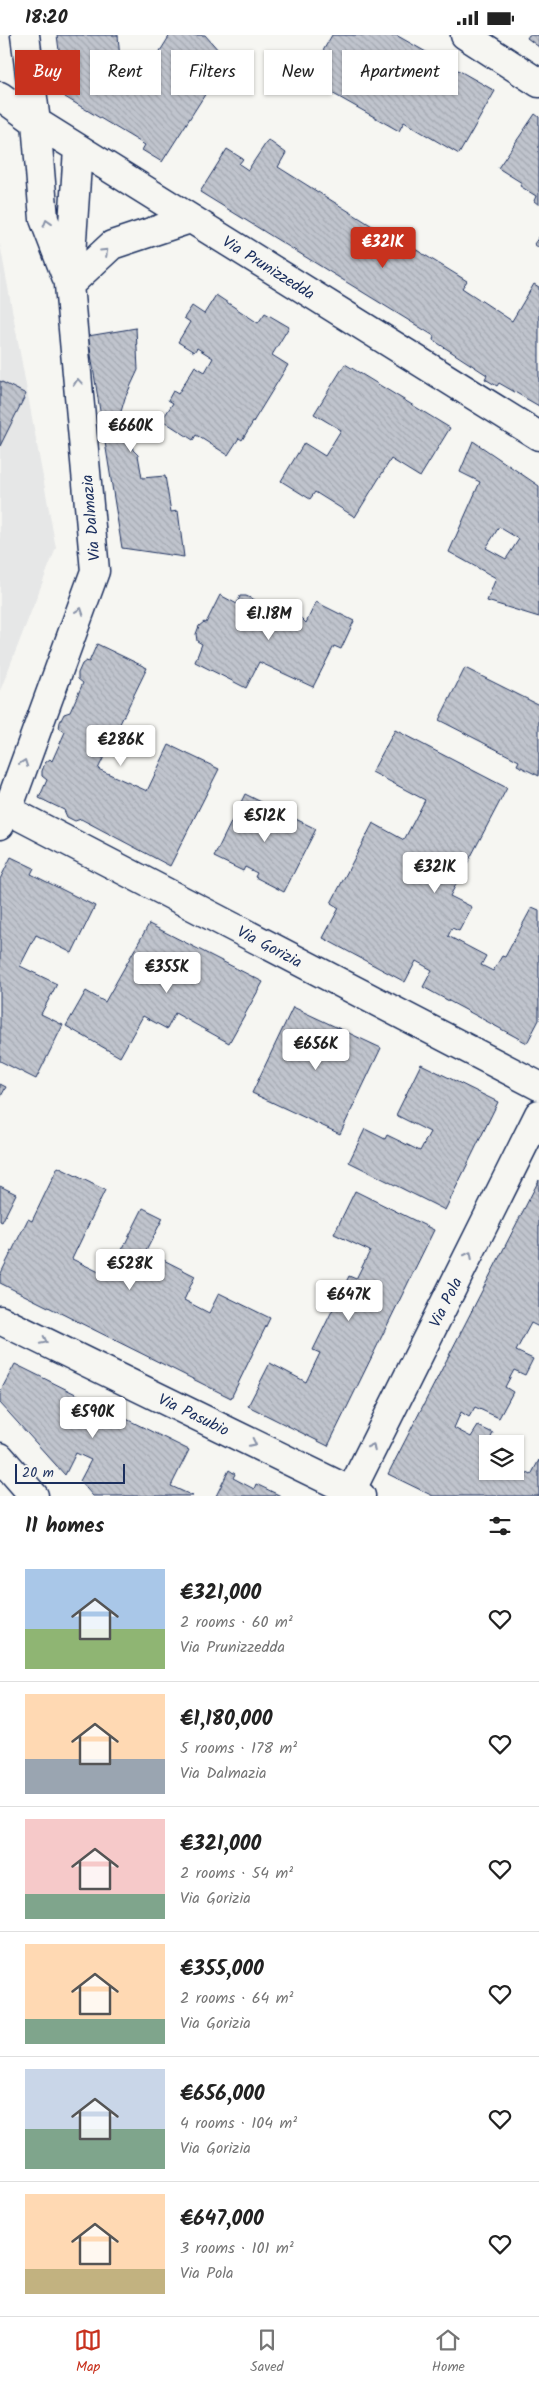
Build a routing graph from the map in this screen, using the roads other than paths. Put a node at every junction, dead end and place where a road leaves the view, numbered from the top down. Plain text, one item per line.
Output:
1 (24, 35) edge
2 (465, 35) edge
3 (539, 83) edge
4 (0, 96) edge
5 (36, 122) junction
6 (78, 149) junction
7 (190, 219) junction
8 (69, 285) junction
9 (539, 436) edge
10 (3, 813) edge
11 (539, 1086) edge
12 (539, 1114) edge
13 (0, 1320) edge
14 (0, 1457) edge
15 (356, 1493) edge
16 (34, 1496) edge

1 - 5 street, Via Dalmazia
2 - 3 street
4 - 5 street, Via Prunizzedda
5 - 6 street, Via Prunizzedda
8 -> 5 street, Via Dalmazia
6 - 7 street, Via Prunizzedda
6 - 8 street, Via Dalmazia
8 -> 7 street
7 - 9 street, Via Prunizzedda
10 -> 8 street, Via Dalmazia
10 - 11 street, Via Gorizia
15 -> 12 street, Via Pola
13 -> 15 street, Via Pasubio
14 - 16 street

